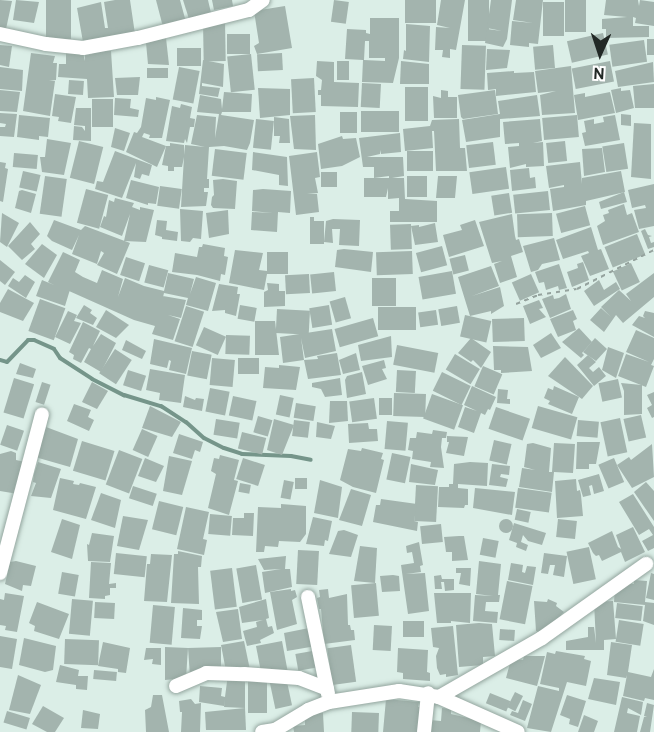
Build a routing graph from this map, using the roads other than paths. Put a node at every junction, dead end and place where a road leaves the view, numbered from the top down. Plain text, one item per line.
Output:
1 (263, 0) edge
2 (0, 34) edge
3 (42, 414) dead end
4 (646, 564) dead end
5 (0, 573) edge
6 (308, 597) dead end
7 (176, 686) dead end
8 (328, 695) junction
9 (434, 695) junction
10 (262, 732) edge
11 (424, 732) edge
12 (518, 732) edge

1 - 2 street
3 - 5 street
4 - 9 street
6 - 8 street
7 - 8 street
8 - 9 street
8 - 10 street
9 - 11 street
9 - 12 street

